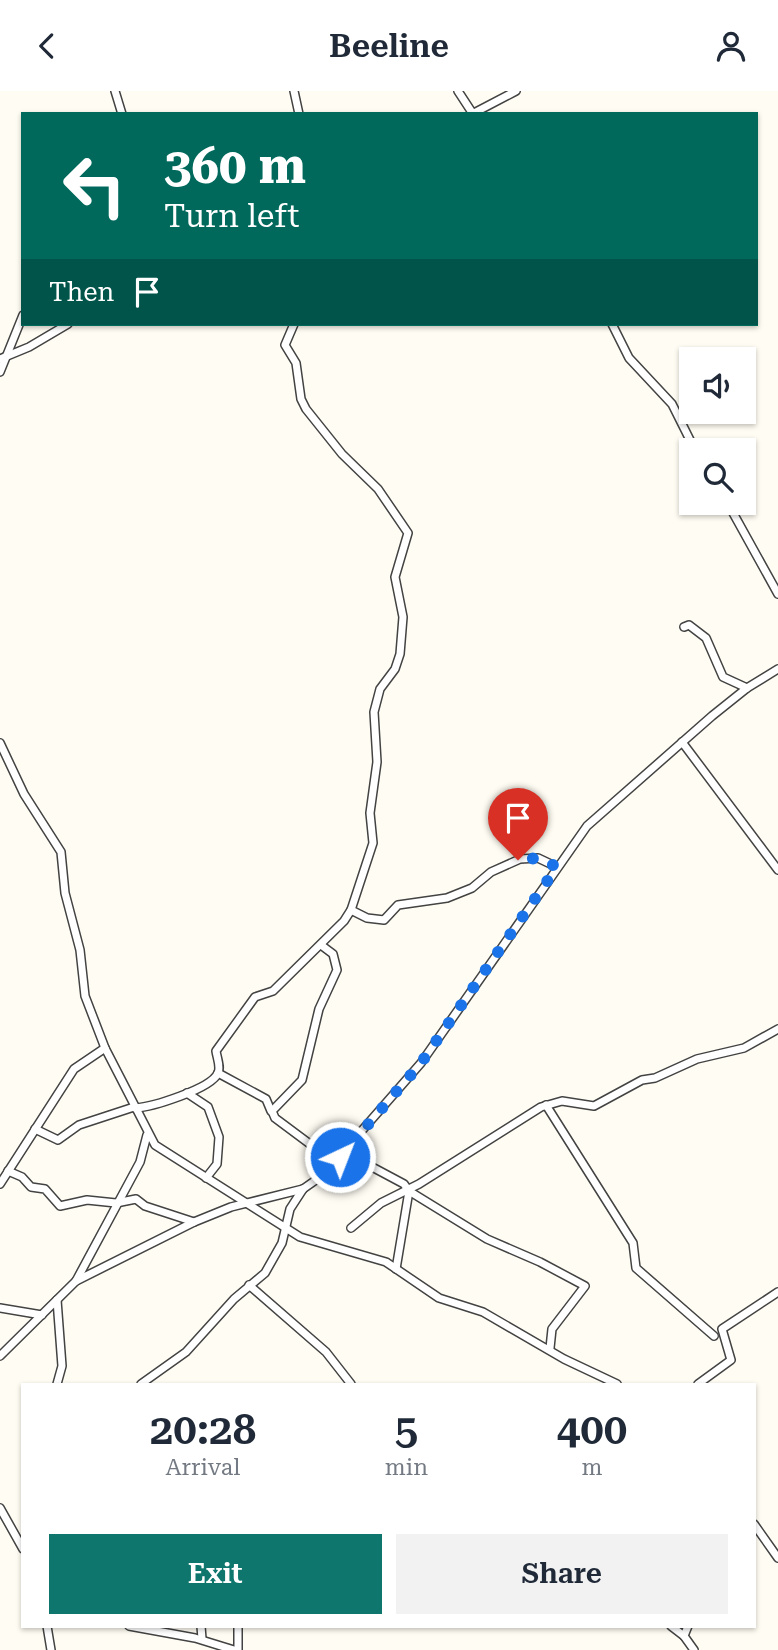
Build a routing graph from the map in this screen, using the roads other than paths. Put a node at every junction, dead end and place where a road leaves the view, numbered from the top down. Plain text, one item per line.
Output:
1 (115, 91) edge
2 (295, 91) edge
3 (458, 91) edge
4 (516, 91) edge
5 (121, 112) edge
6 (299, 112) edge
7 (471, 112) edge
8 (476, 112) edge
9 (21, 319) edge
10 (65, 326) edge
11 (293, 326) edge
12 (613, 326) edge
13 (8, 355) junction
14 (0, 359) edge
15 (0, 372) edge
16 (689, 438) edge
17 (734, 515) edge
18 (778, 594) edge
19 (684, 627) dead end
20 (778, 669) edge
21 (747, 688) junction
22 (682, 742) junction
23 (0, 743) edge
24 (557, 867) junction
25 (778, 870) edge
26 (351, 910) junction
27 (321, 945) junction
28 (778, 1029) edge
29 (105, 1048) junction
30 (218, 1073) junction
31 (187, 1093) junction
32 (546, 1105) junction
33 (134, 1108) junction
34 (273, 1114) junction
35 (35, 1129) junction
36 (147, 1135) junction
37 (344, 1152) junction
38 (334, 1161) junction
39 (8, 1171) junction
40 (206, 1178) junction
41 (0, 1184) edge
42 (303, 1189) junction
43 (408, 1190) junction
44 (249, 1202) junction
45 (116, 1203) junction
46 (194, 1222) junction
47 (351, 1228) dead end
48 (285, 1229) junction
49 (396, 1269) junction
50 (76, 1281) junction
51 (249, 1285) junction
52 (778, 1291) edge
53 (57, 1300) junction
54 (0, 1308) edge
55 (42, 1315) junction
56 (714, 1336) dead end
57 (550, 1348) junction
58 (0, 1356) edge
59 (57, 1383) edge
60 (142, 1383) edge
61 (350, 1383) edge
62 (615, 1383) edge
63 (699, 1383) edge
64 (0, 1508) edge
65 (756, 1530) edge
66 (21, 1545) edge
67 (778, 1558) edge
68 (47, 1628) edge
69 (141, 1628) edge
70 (182, 1628) edge
71 (201, 1628) edge
72 (238, 1628) edge
73 (674, 1628) edge
74 (687, 1628) edge
75 (189, 1636) junction
76 (684, 1636) junction
77 (202, 1639) junction
78 (51, 1650) edge
79 (236, 1650) edge
80 (694, 1650) edge

1 - 5 street
2 - 6 street
3 - 7 street
4 - 8 street
9 - 13 street
10 - 13 street
11 - 26 street
12 - 16 street
13 - 14 street
13 - 15 street
17 - 18 street
19 - 21 street
20 - 21 street
21 - 22 street
22 - 24 street
22 - 25 street
23 - 29 street
24 - 26 street
24 - 37 street
26 - 27 street
27 - 30 street
27 - 34 street
28 - 32 street
29 - 33 street
29 - 35 street
30 - 31 street
30 - 34 street
31 - 33 street
31 - 40 street
32 - 43 street
32 - 56 street
33 - 35 street
33 - 36 street
34 - 38 street
35 - 39 street
36 - 40 street
36 - 45 street
37 - 38 street
37 - 43 street
38 - 42 street
39 - 41 street
39 - 45 street
40 - 44 street
42 - 44 street
42 - 48 street
43 - 47 street
43 - 49 street
43 - 57 street
44 - 46 street
44 - 48 street
45 - 46 street
45 - 50 street
46 - 50 street
48 - 49 street
48 - 51 street
49 - 57 street
50 - 53 street
51 - 60 street
51 - 61 street
52 - 63 street
53 - 55 street
53 - 59 street
54 - 55 street
55 - 58 street
57 - 62 street
64 - 66 street
65 - 67 street
68 - 78 street
69 - 75 street
70 - 75 street
71 - 77 street
72 - 79 street
73 - 76 street
74 - 76 street
75 - 77 street
76 - 80 street
77 - 79 street

